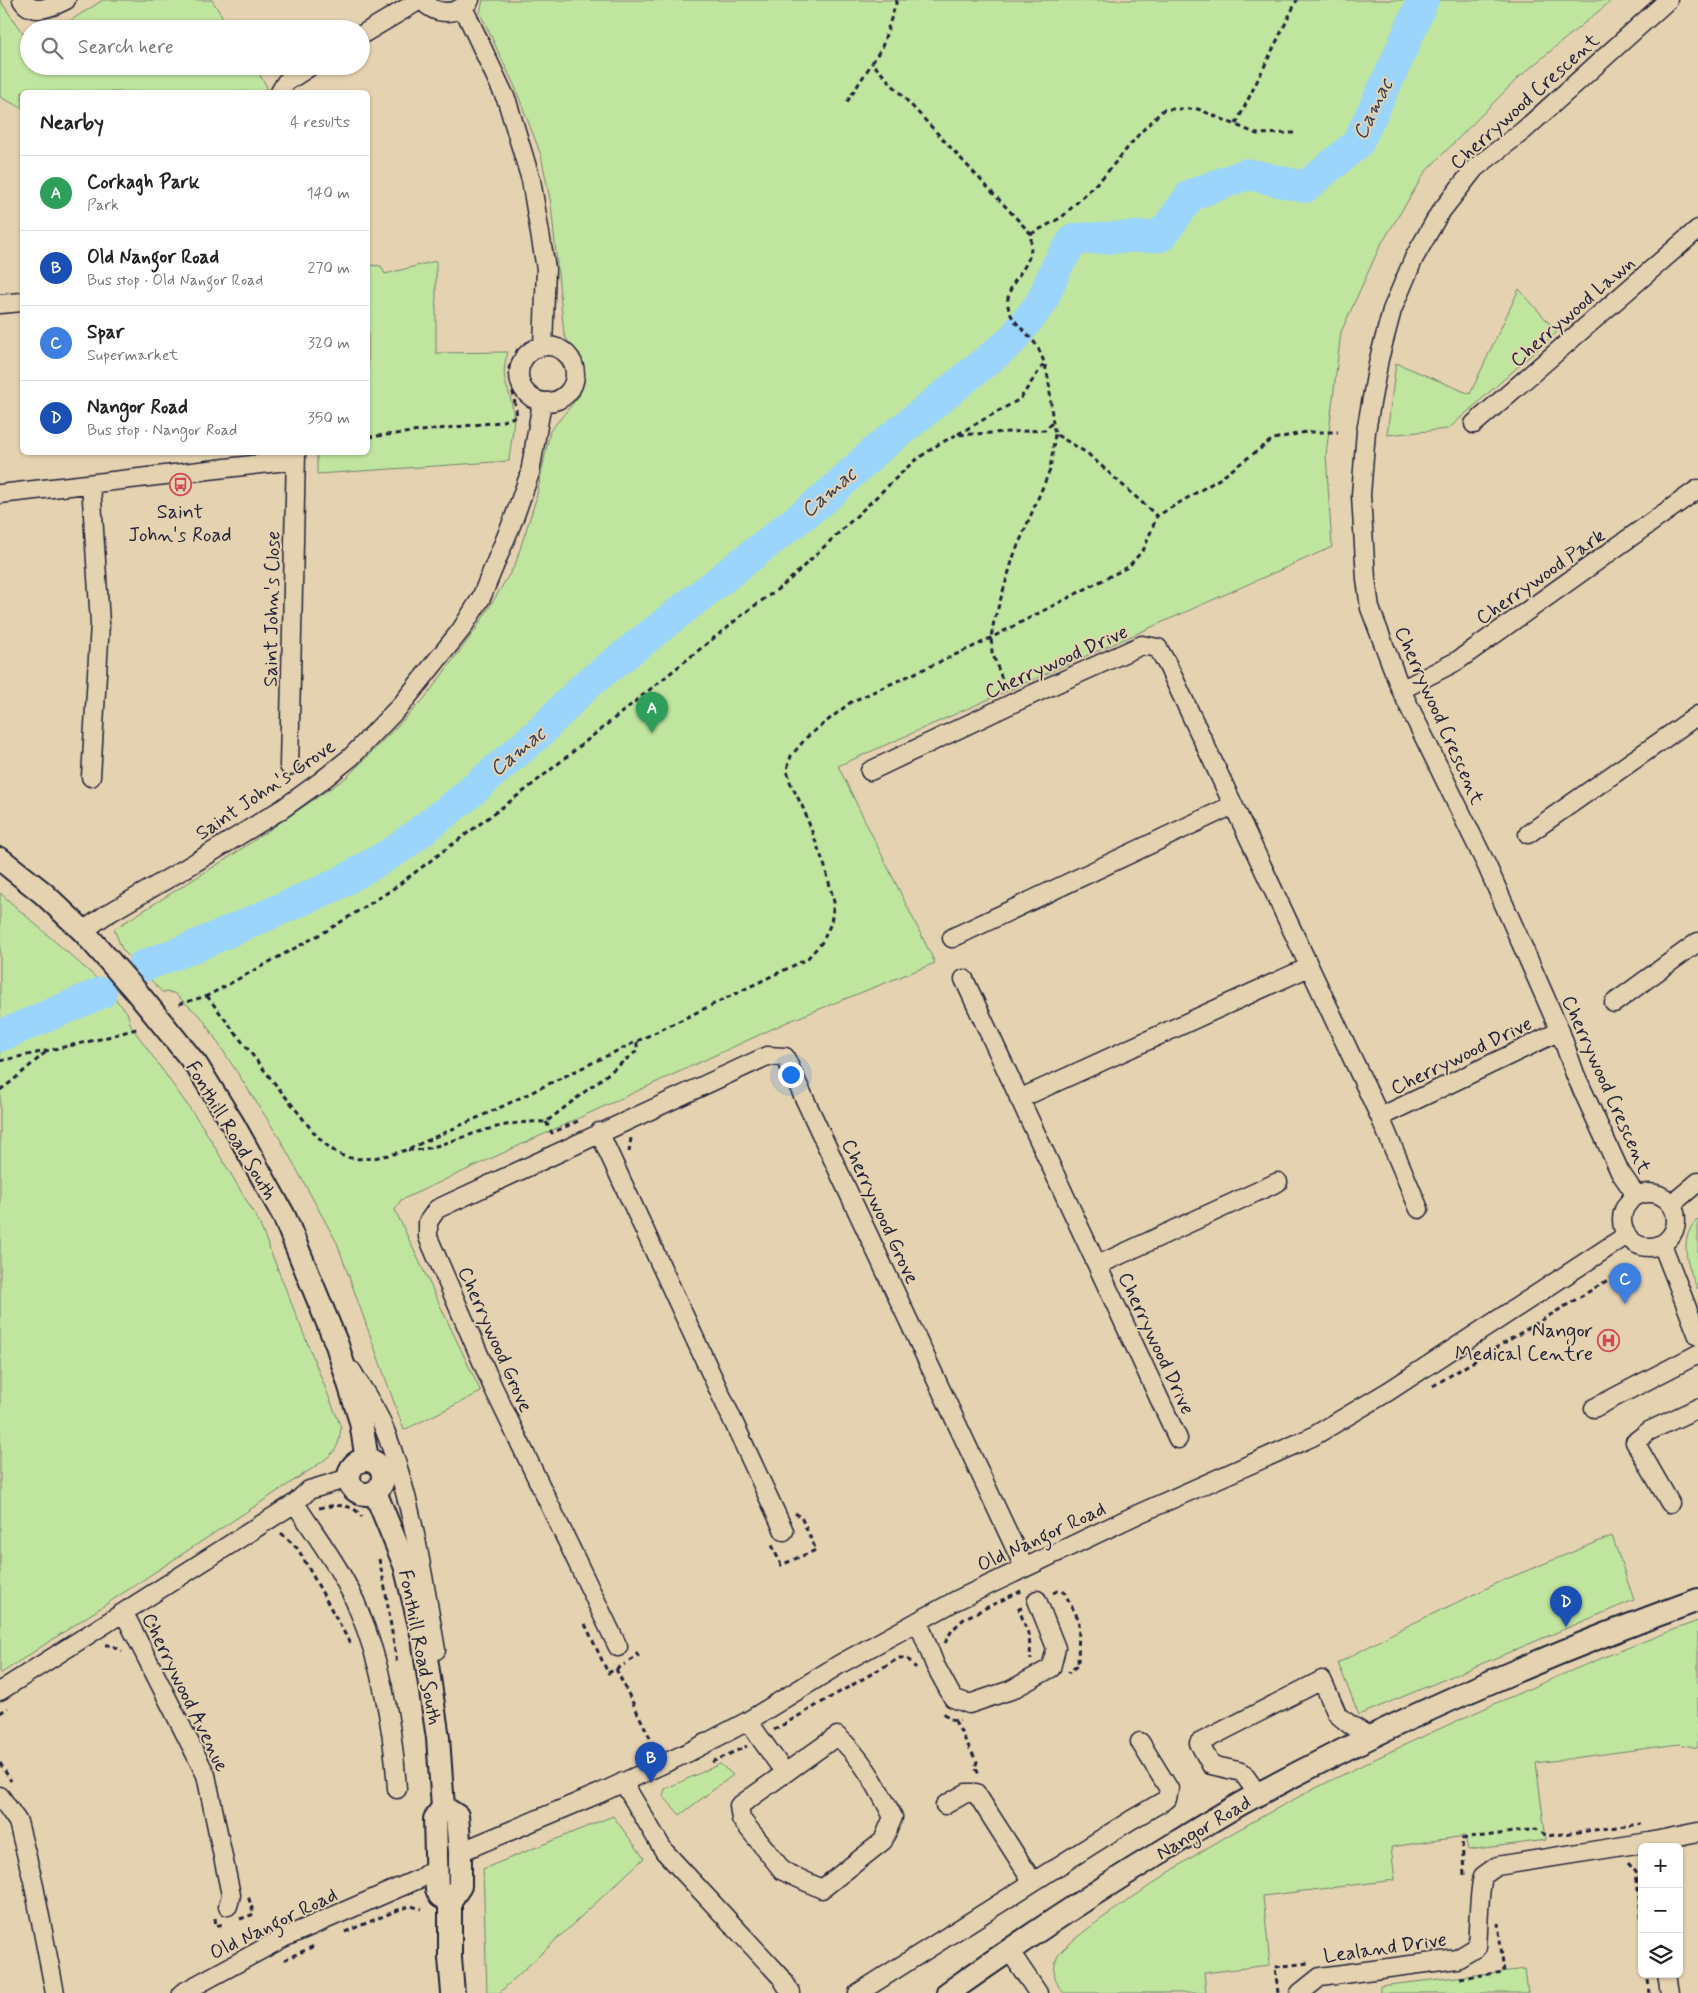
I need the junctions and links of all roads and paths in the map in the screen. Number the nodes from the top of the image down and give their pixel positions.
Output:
1 (22, 0) edge
2 (66, 0) edge
3 (421, 0) edge
4 (897, 0) edge
5 (1297, 0) edge
6 (1668, 0) edge
7 (467, 4) edge
8 (370, 30) edge
9 (872, 62) junction
10 (297, 75) edge
11 (281, 90) edge
12 (847, 102) dead end
13 (1236, 124) junction
14 (1294, 133) dead end
15 (1698, 229) edge
16 (1031, 234) junction
17 (20, 302) edge
18 (0, 304) edge
19 (543, 346) junction
20 (518, 349) dead end
21 (1045, 362) junction
22 (542, 402) junction
23 (1052, 423) junction
24 (1474, 424) dead end
25 (1338, 432) dead end
26 (1055, 434) junction
27 (956, 435) junction
28 (370, 437) edge
29 (296, 456) edge
30 (91, 484) junction
31 (1698, 489) edge
32 (0, 494) edge
33 (1157, 516) junction
34 (991, 637) junction
35 (1401, 690) junction
36 (1007, 691) dead end
37 (1698, 715) edge
38 (288, 766) dead end
39 (870, 771) dead end
40 (91, 778) dead end
41 (1233, 805) junction
42 (1528, 834) dead end
43 (0, 859) edge
44 (83, 931) junction
45 (952, 938) dead end
46 (1698, 942) edge
47 (1309, 966) junction
48 (964, 979) dead end
49 (207, 996) junction
50 (179, 1004) dead end
51 (1614, 1004) dead end
52 (140, 1028) dead end
53 (1560, 1031) junction
54 (638, 1042) junction
55 (47, 1050) junction
56 (0, 1061) edge
57 (0, 1090) edge
58 (1019, 1099) junction
59 (1380, 1117) junction
60 (578, 1121) dead end
61 (546, 1122) junction
62 (599, 1132) junction
63 (634, 1133) dead end
64 (631, 1140) dead end
65 (406, 1150) junction
66 (1278, 1182) dead end
67 (1698, 1182) edge
68 (1636, 1195) junction
69 (1672, 1204) junction
70 (1419, 1209) dead end
71 (1627, 1235) junction
72 (1662, 1244) junction
73 (1098, 1265) junction
74 (1618, 1274) dead end
75 (1698, 1336) edge
76 (337, 1345) junction
77 (1698, 1354) edge
78 (506, 1368) dead end
79 (514, 1386) dead end
80 (1428, 1388) dead end
81 (1594, 1408) dead end
82 (1698, 1408) edge
83 (1178, 1438) dead end
84 (366, 1460) junction
85 (349, 1478) junction
86 (375, 1492) junction
87 (294, 1503) junction
88 (1670, 1503) dead end
89 (784, 1531) dead end
90 (273, 1537) dead end
91 (1024, 1567) junction
92 (1032, 1595) junction
93 (1698, 1600) edge
94 (124, 1613) junction
95 (152, 1614) dead end
96 (918, 1621) junction
97 (154, 1633) dead end
98 (945, 1644) dead end
99 (352, 1646) dead end
100 (626, 1647) joint
101 (98, 1648) dead end
102 (127, 1658) dead end
103 (1031, 1666) dead end
104 (616, 1669) dead end
105 (920, 1673) dead end
106 (1063, 1675) dead end
107 (0, 1691) edge
108 (15, 1703) dead end
109 (943, 1710) dead end
110 (0, 1713) edge
111 (964, 1720) dead end
112 (748, 1721) junction
113 (955, 1721) junction
114 (1370, 1737) junction
115 (438, 1738) junction
116 (760, 1738) junction
117 (1140, 1742) dead end
118 (706, 1764) dead end
119 (785, 1773) junction
120 (623, 1782) junction
121 (984, 1782) dead end
122 (397, 1788) dead end
123 (1258, 1794) junction
124 (0, 1796) edge
125 (945, 1805) dead end
126 (443, 1807) junction
127 (1698, 1832) edge
128 (1653, 1843) edge
129 (1638, 1846) edge
130 (460, 1852) junction
131 (1623, 1857) dead end
132 (437, 1866) junction
133 (1032, 1882) junction
134 (1638, 1889) edge
135 (246, 1891) dead end
136 (450, 1901) junction
137 (422, 1909) dead end
138 (226, 1915) joint
139 (338, 1936) dead end
140 (320, 1943) dead end
141 (1009, 1950) junction
142 (450, 1958) junction
143 (276, 1963) dead end
144 (1648, 1978) edge
145 (1668, 1978) edge
146 (55, 1993) edge
147 (182, 1993) edge
148 (446, 1993) edge
149 (453, 1993) edge
150 (464, 1993) edge
151 (791, 1993) edge
152 (858, 1993) edge
153 (948, 1993) edge
154 (1038, 1993) edge
155 (1300, 1993) edge
156 (1650, 1993) edge
157 (1670, 1993) edge

1 - 2 street
3 - 7 street
3 - 8 street
4 - 9 path
5 - 13 path
6 - 35 street, Cherrywood Crescent
7 - 19 street
9 - 12 path
9 - 16 path
10 - 11 street
13 - 14 path
13 - 16 path
15 - 24 street, Cherrywood Lawn
16 - 21 path
17 - 18 street
19 - 22 street
19 - 22 street
20 - 28 path
21 - 23 path
21 - 27 path
22 - 44 street, Saint John's Grove
23 - 26 path
23 - 27 path
25 - 33 path
26 - 33 path
26 - 34 path
27 - 49 path
29 - 30 street
29 - 38 street, Saint John's Close
30 - 32 street
30 - 40 street
31 - 35 street, Cherrywood Park
33 - 34 path
34 - 36 path
34 - 54 path
35 - 53 street, Cherrywood Crescent
37 - 42 street
39 - 41 street, Cherrywood Drive
41 - 45 street
41 - 47 street, Cherrywood Drive
43 - 44 main road, Fonthill Road South
44 - 76 main road, Fonthill Road South
46 - 51 street
47 - 58 street
47 - 59 street, Cherrywood Drive
48 - 58 street, Cherrywood Drive
49 - 50 path
49 - 65 path
52 - 55 path
53 - 59 street, Cherrywood Drive
53 - 68 street, Cherrywood Crescent
54 - 61 path
54 - 65 path
55 - 56 path
55 - 57 path
58 - 73 street, Cherrywood Drive
59 - 70 street, Cherrywood Drive
60 - 61 path
61 - 65 path
62 - 89 street
62 - 91 street, Cherrywood Grove
62 - 100 street, Cherrywood Grove
63 - 64 path
66 - 73 street, Cherrywood Drive
67 - 69 street
68 - 69 street
68 - 71 street
69 - 72 street
71 - 72 street
71 - 91 street, Old Nangor Road
72 - 75 street
73 - 83 street, Cherrywood Drive
74 - 80 path
76 - 84 main road, Fonthill Road South
76 - 115 street
77 - 81 street
78 - 79 path
82 - 88 street
84 - 85 main road
84 - 86 main road
85 - 86 main road
85 - 87 street, Cherrywood Avenue
86 - 115 main road, Fonthill Road South
87 - 94 street, Cherrywood Avenue
87 - 122 street
90 - 99 path
91 - 96 street, Old Nangor Road
92 - 96 street
92 - 98 path
92 - 103 path
92 - 106 path
93 - 114 main road, Nangor Road
94 - 107 street, Cherrywood Avenue
94 - 138 street, Cherrywood Avenue
95 - 97 path
96 - 112 street, Old Nangor Road
100 - 104 path
101 - 102 path
105 - 116 path
108 - 110 path
109 - 113 path
111 - 113 path
112 - 116 street
112 - 120 street, Old Nangor Road
113 - 121 path
114 - 123 main road, Nangor Road
114 - 123 street
115 - 126 main road, Fonthill Road South
116 - 118 path
116 - 119 street
117 - 133 street
119 - 119 street
120 - 130 street, Old Nangor Road
120 - 151 street
123 - 141 main road, Nangor Road
124 - 146 street
125 - 133 street
126 - 130 main road
126 - 132 main road, Fonthill Road South
127 - 128 street, Lealand Drive
129 - 155 street, Lealand Drive
130 - 136 main road
131 - 134 path
132 - 136 main road, Fonthill Road South
132 - 147 street, Old Nangor Road
133 - 152 street
135 - 138 path
136 - 142 main road
137 - 139 path
140 - 143 path
141 - 153 main road, Nangor Road
141 - 154 street
142 - 148 main road
142 - 149 main road
142 - 150 main road
144 - 156 path
145 - 157 street

